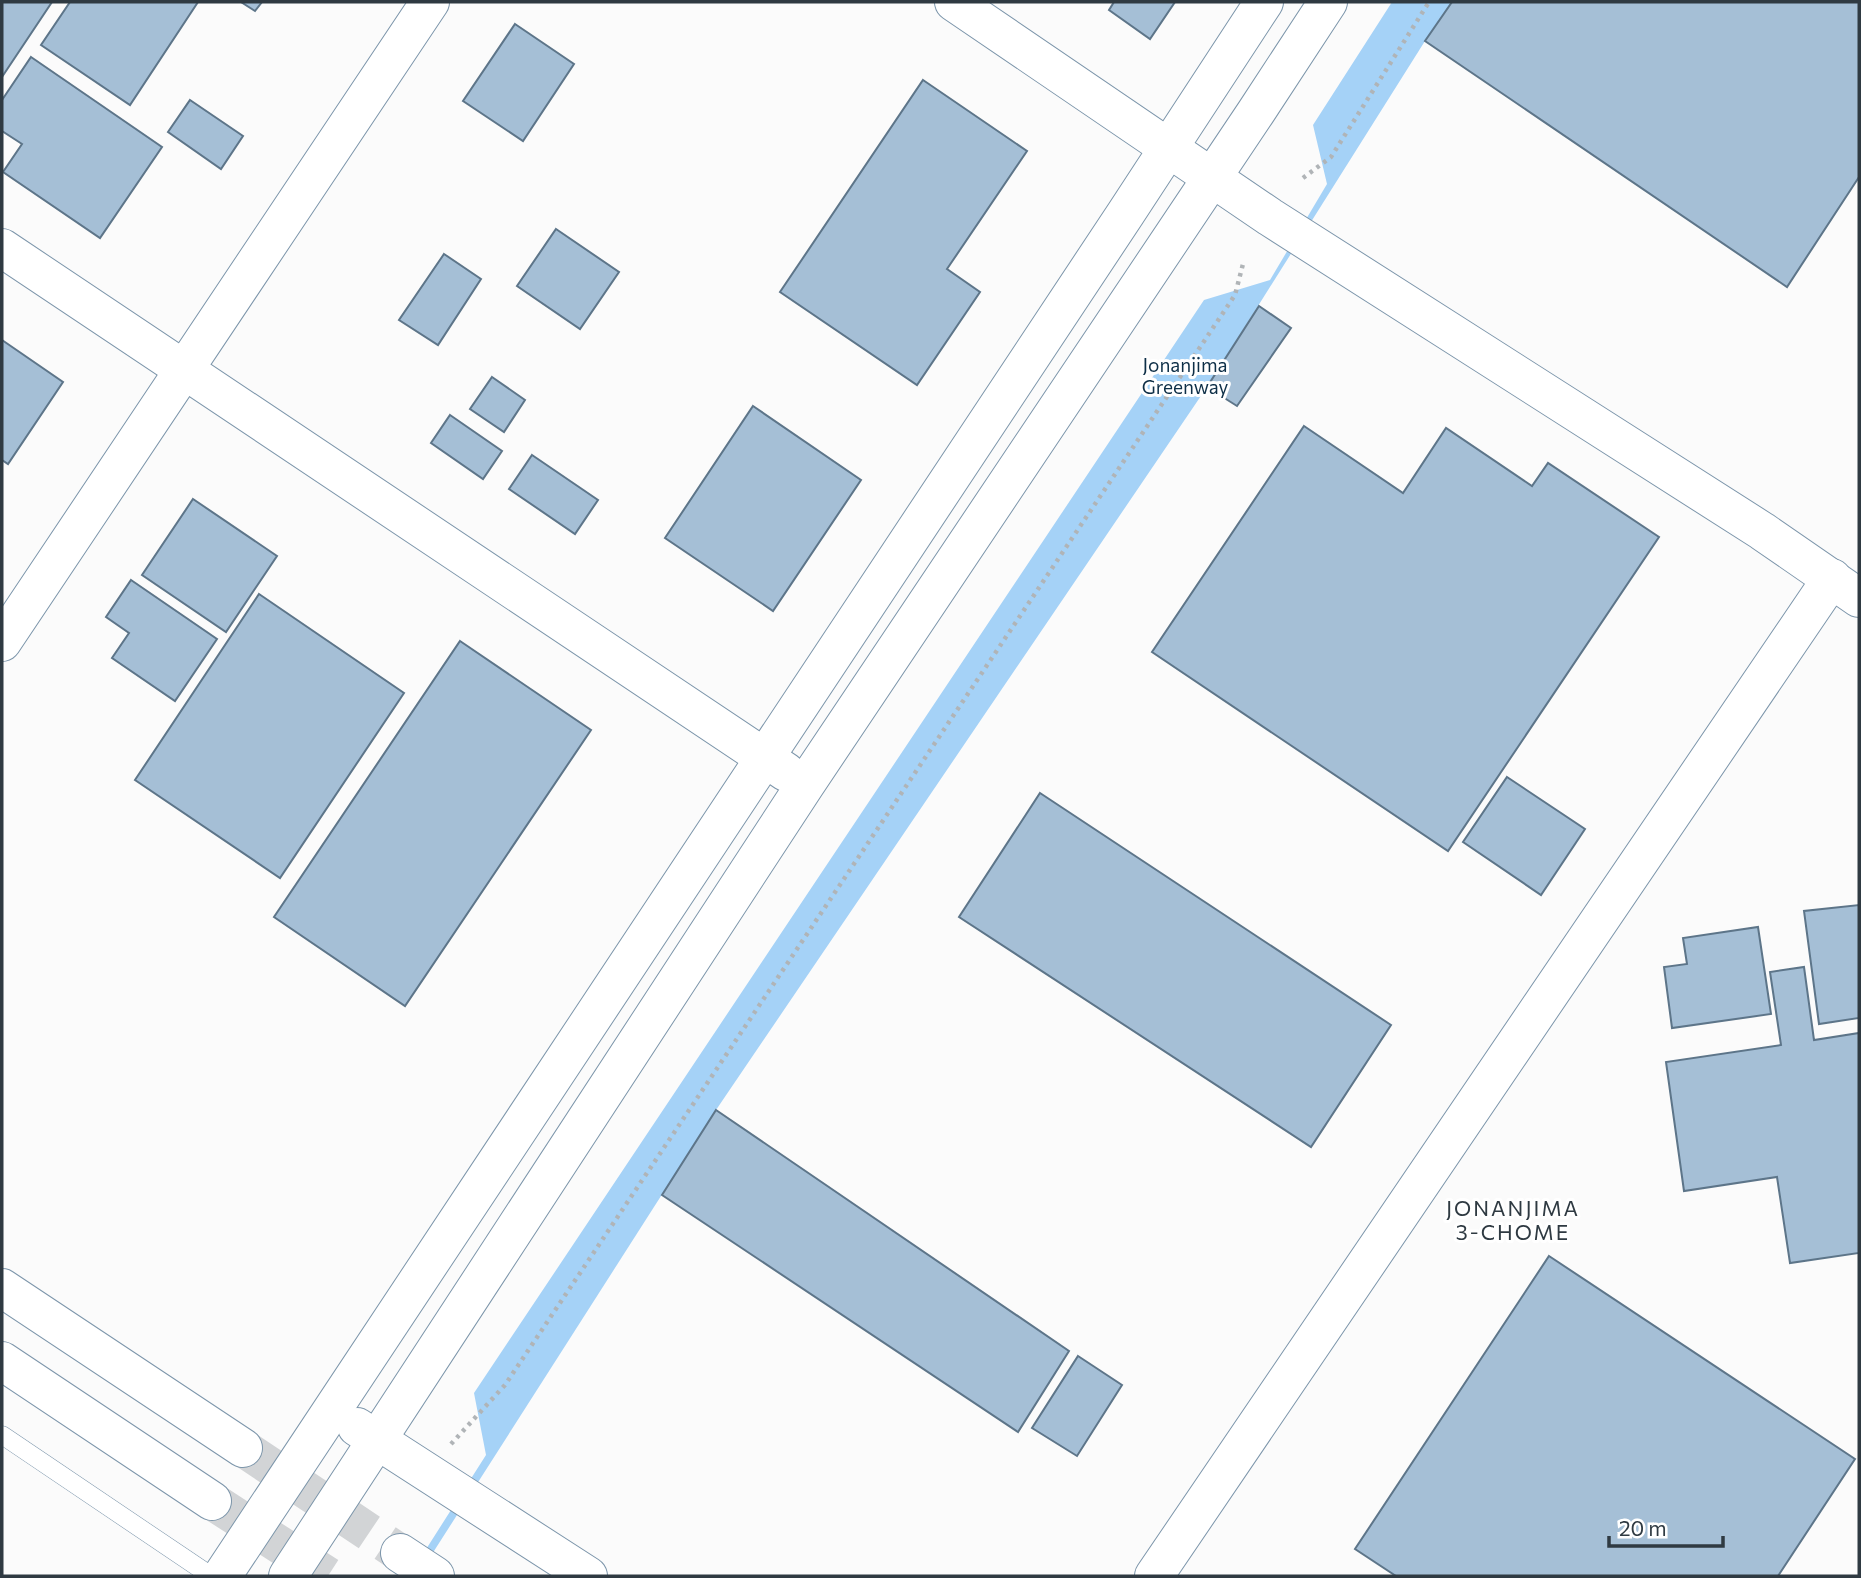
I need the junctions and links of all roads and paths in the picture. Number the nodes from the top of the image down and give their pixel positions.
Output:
1 (430, 2) edge
2 (954, 2) edge
3 (1264, 2) edge
4 (1328, 2) edge
5 (1429, 2) edge
6 (1169, 147) junction
7 (1212, 177) junction
8 (1303, 178) dead end
9 (2, 248) edge
10 (1244, 260) dead end
11 (184, 371) junction
12 (1846, 588) edge
13 (2, 642) edge
14 (764, 757) junction
15 (805, 785) junction
16 (2, 1288) edge
17 (2, 1361) edge
18 (332, 1410) junction
19 (2, 1435) edge
20 (377, 1440) junction
21 (451, 1444) dead end
22 (243, 1448) tunnel mouth
23 (212, 1501) tunnel mouth
24 (400, 1553) tunnel mouth
25 (211, 1576) edge
26 (222, 1576) edge
27 (288, 1576) edge
28 (435, 1576) edge
29 (588, 1576) edge
30 (1154, 1576) edge

1 - 11 street
2 - 6 street
3 - 6 street
4 - 7 street
5 - 8 path
6 - 7 street
6 - 14 street
7 - 12 street
7 - 15 street
9 - 11 street
10 - 21 path
11 - 13 street
11 - 14 street
12 - 30 street
14 - 15 street
14 - 18 street
15 - 20 street
16 - 22 street
17 - 23 street
18 - 20 street
18 - 26 street
19 - 25 lane
20 - 27 street
20 - 29 street
24 - 28 street

